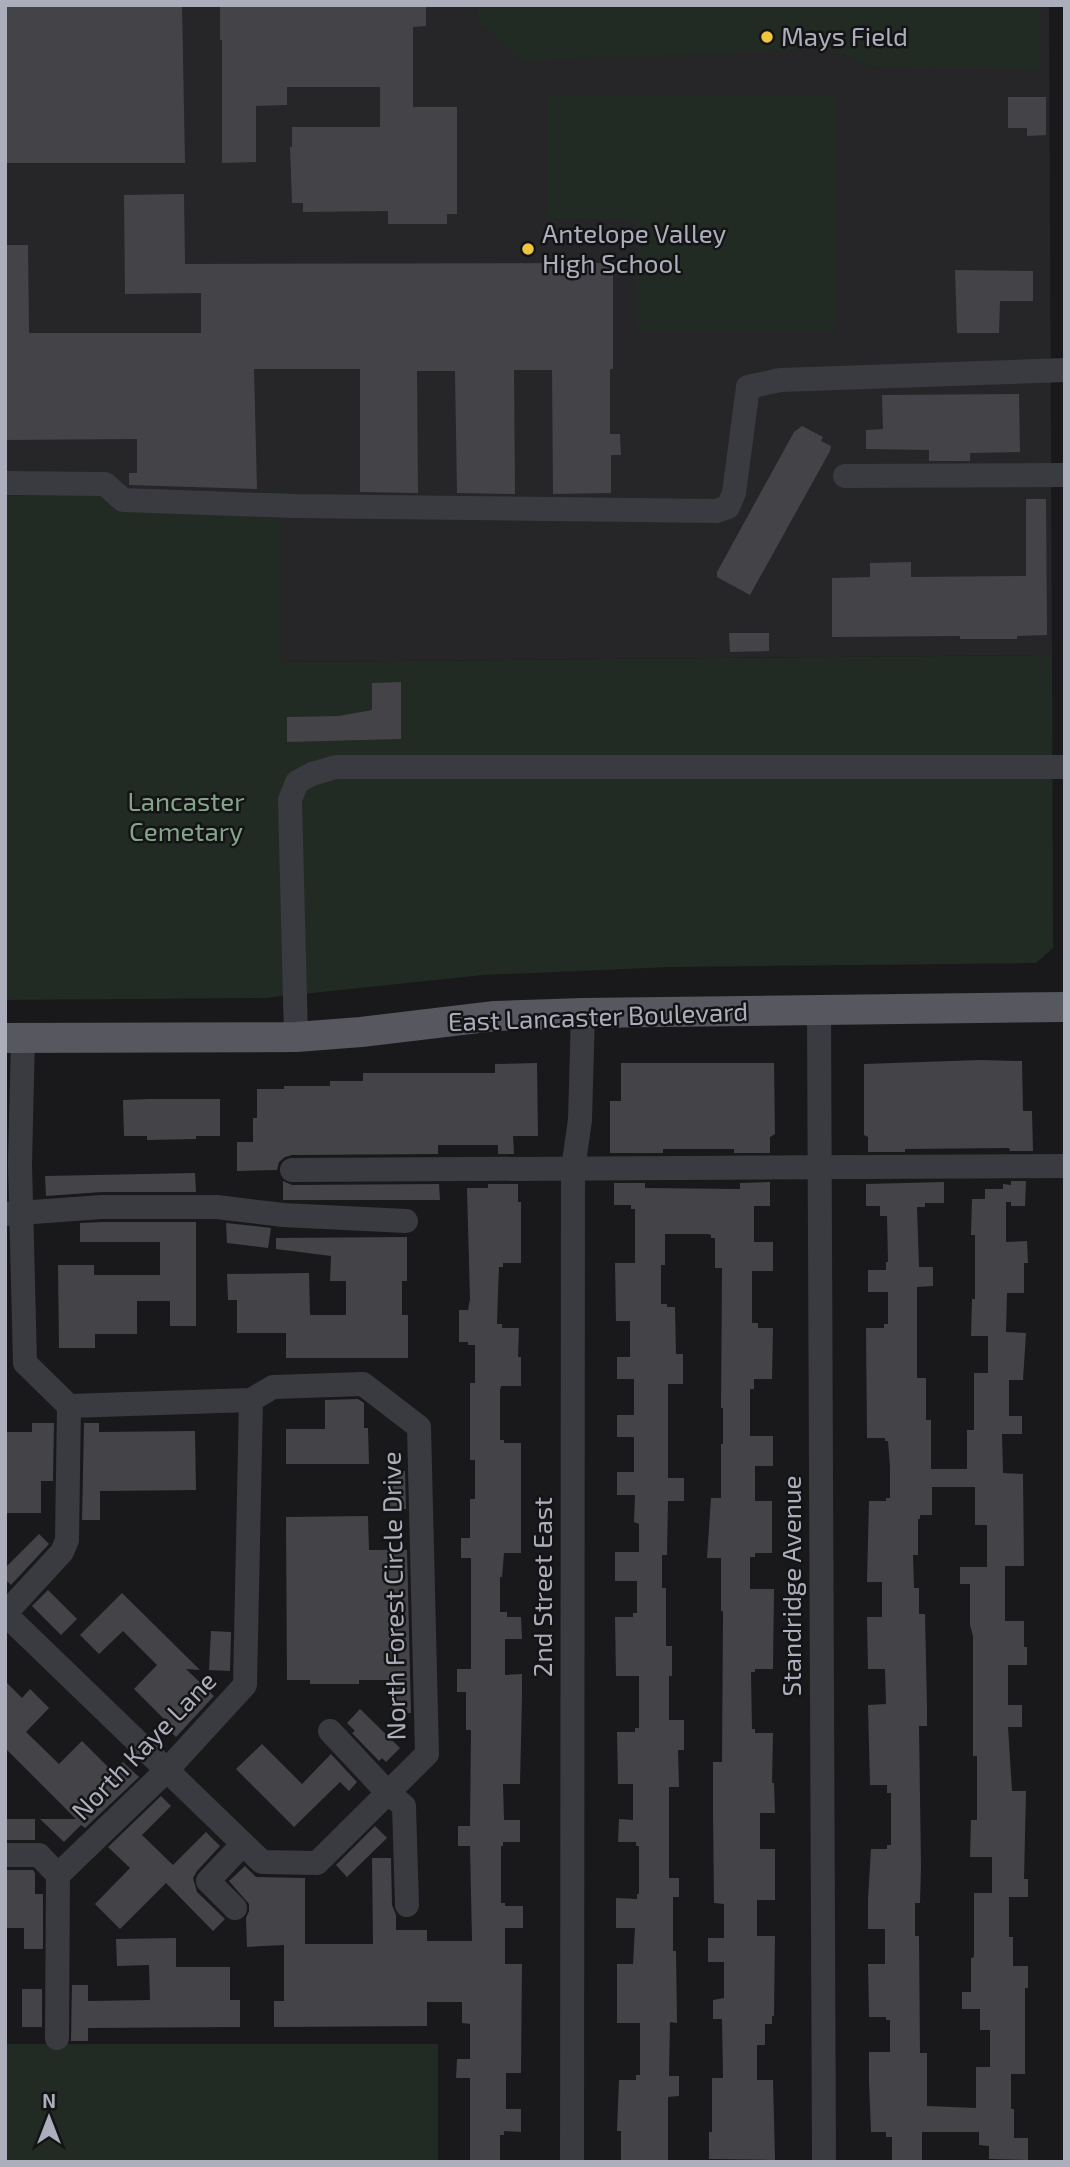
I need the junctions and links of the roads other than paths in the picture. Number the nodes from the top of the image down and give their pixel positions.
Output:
1 (1065, 370) edge
2 (1065, 475) edge
3 (845, 476) dead end
4 (5, 483) edge
5 (1065, 767) edge
6 (1065, 1007) edge
7 (819, 1010) junction
8 (583, 1013) junction
9 (296, 1037) junction
10 (14, 1038) edge
11 (1065, 1166) edge
12 (819, 1168) junction
13 (573, 1169) junction
14 (292, 1170) dead end
15 (13, 1213) edge
16 (406, 1221) dead end
17 (251, 1400) junction
18 (69, 1405) junction
19 (5, 1614) edge
20 (330, 1731) dead end
21 (167, 1770) junction
22 (388, 1793) junction
23 (243, 1844) junction
24 (5, 1855) edge
25 (58, 1875) junction
26 (407, 1905) dead end
27 (235, 1909) dead end
28 (57, 2038) dead end
29 (572, 2162) edge
30 (824, 2162) edge

1 - 4 street
2 - 3 street
5 - 9 street
6 - 7 main road, East Lancaster Boulevard
7 - 8 main road, East Lancaster Boulevard
7 - 12 street, Standridge Avenue
8 - 9 main road, East Lancaster Boulevard
8 - 13 street, 2nd Street East
9 - 10 main road, East Lancaster Boulevard
10 - 15 street
11 - 12 street
12 - 13 street
12 - 30 street, Standridge Avenue
13 - 14 street
13 - 29 street, 2nd Street East
15 - 16 street
15 - 18 street
17 - 18 street, North Forest Circle Drive
17 - 21 street, North Kaye Lane
17 - 22 street, North Forest Circle Drive
18 - 19 street
19 - 21 street
20 - 22 street
21 - 23 street
21 - 25 street, North Kaye Lane
22 - 23 street, North Forest Circle Drive
22 - 26 street
23 - 27 street
24 - 25 street
25 - 28 street

